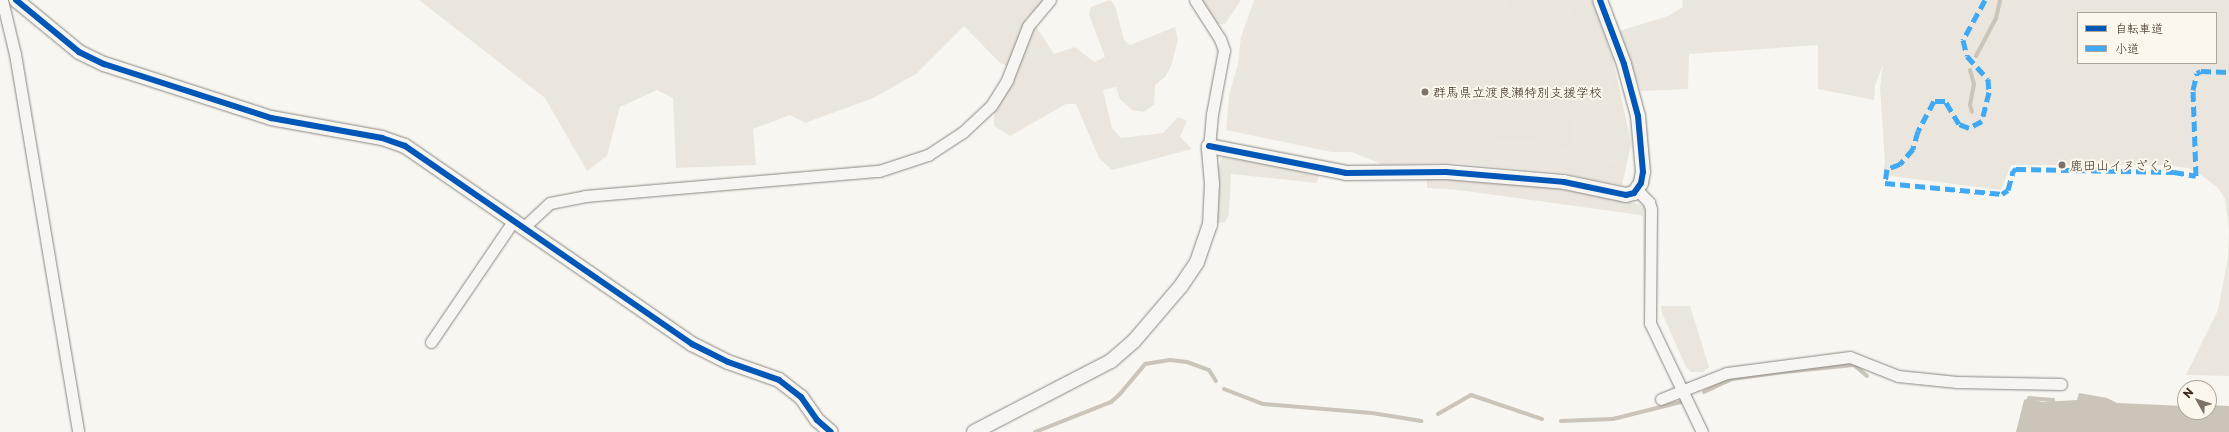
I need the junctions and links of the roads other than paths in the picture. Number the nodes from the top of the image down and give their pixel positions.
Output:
1 (2, 0) edge
2 (16, 0) edge
3 (1050, 0) edge
4 (1195, 0) edge
5 (1600, 0) edge
6 (1209, 146) junction
7 (1637, 190) junction
8 (519, 224) junction
9 (431, 342) dead end
10 (2061, 384) dead end
11 (1683, 392) junction
12 (1661, 399) dead end
13 (78, 432) edge
14 (831, 432) edge
15 (974, 432) edge
16 (1702, 432) edge

1 - 13 street
2 - 8 street
3 - 8 street
4 - 6 street
5 - 7 street
6 - 7 street
6 - 15 street
7 - 11 street
8 - 9 street
8 - 14 street
10 - 11 street
11 - 12 street
11 - 16 street

